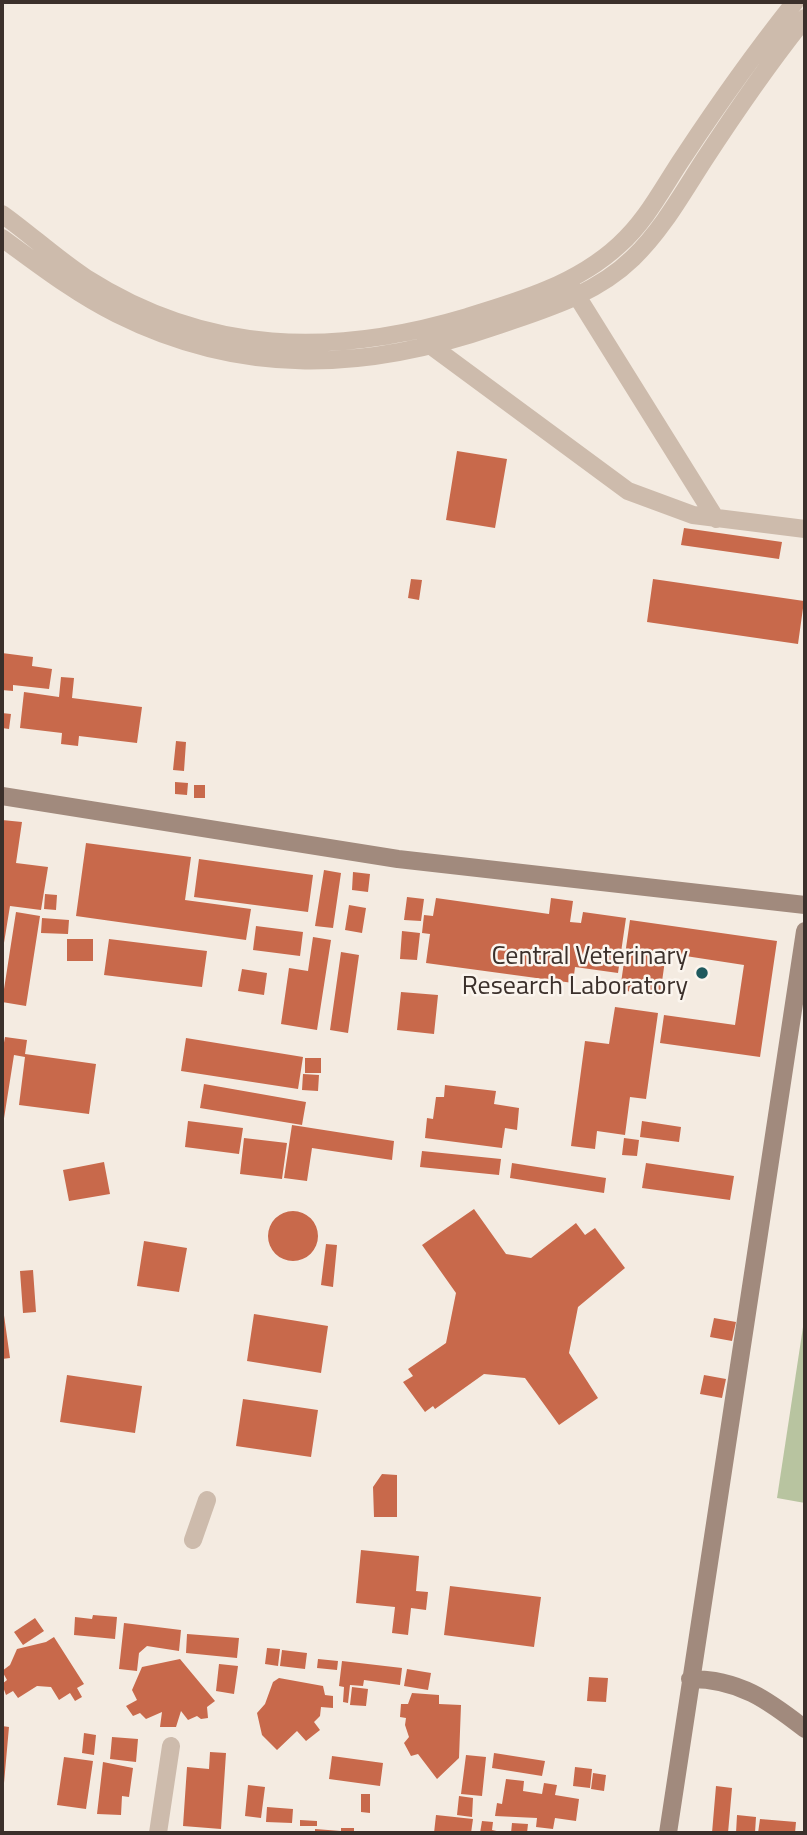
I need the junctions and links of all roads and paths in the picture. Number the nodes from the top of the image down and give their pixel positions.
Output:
1 (795, 2) edge
2 (805, 18) edge
3 (2, 214) edge
4 (2, 238) edge
5 (619, 246) junction
6 (630, 261) junction
7 (567, 281) junction
8 (577, 297) junction
9 (412, 331) junction
10 (432, 347) junction
11 (716, 519) junction
12 (805, 530) edge
13 (2, 796) edge
14 (805, 905) edge
15 (805, 931) edge
16 (207, 1500) dead end
17 (193, 1541) dead end
18 (690, 1679) junction
19 (805, 1729) edge
20 (171, 1746) dead end
21 (158, 1833) edge
22 (668, 1833) edge

1 - 5 street
2 - 6 street
3 - 9 street
4 - 10 street
5 - 6 street
5 - 7 street
6 - 8 street
7 - 8 street
7 - 9 street
8 - 10 street
8 - 11 street
9 - 10 street
10 - 11 street
11 - 12 street
13 - 14 street
15 - 18 street
16 - 17 street
18 - 19 street
18 - 22 street
20 - 21 street

